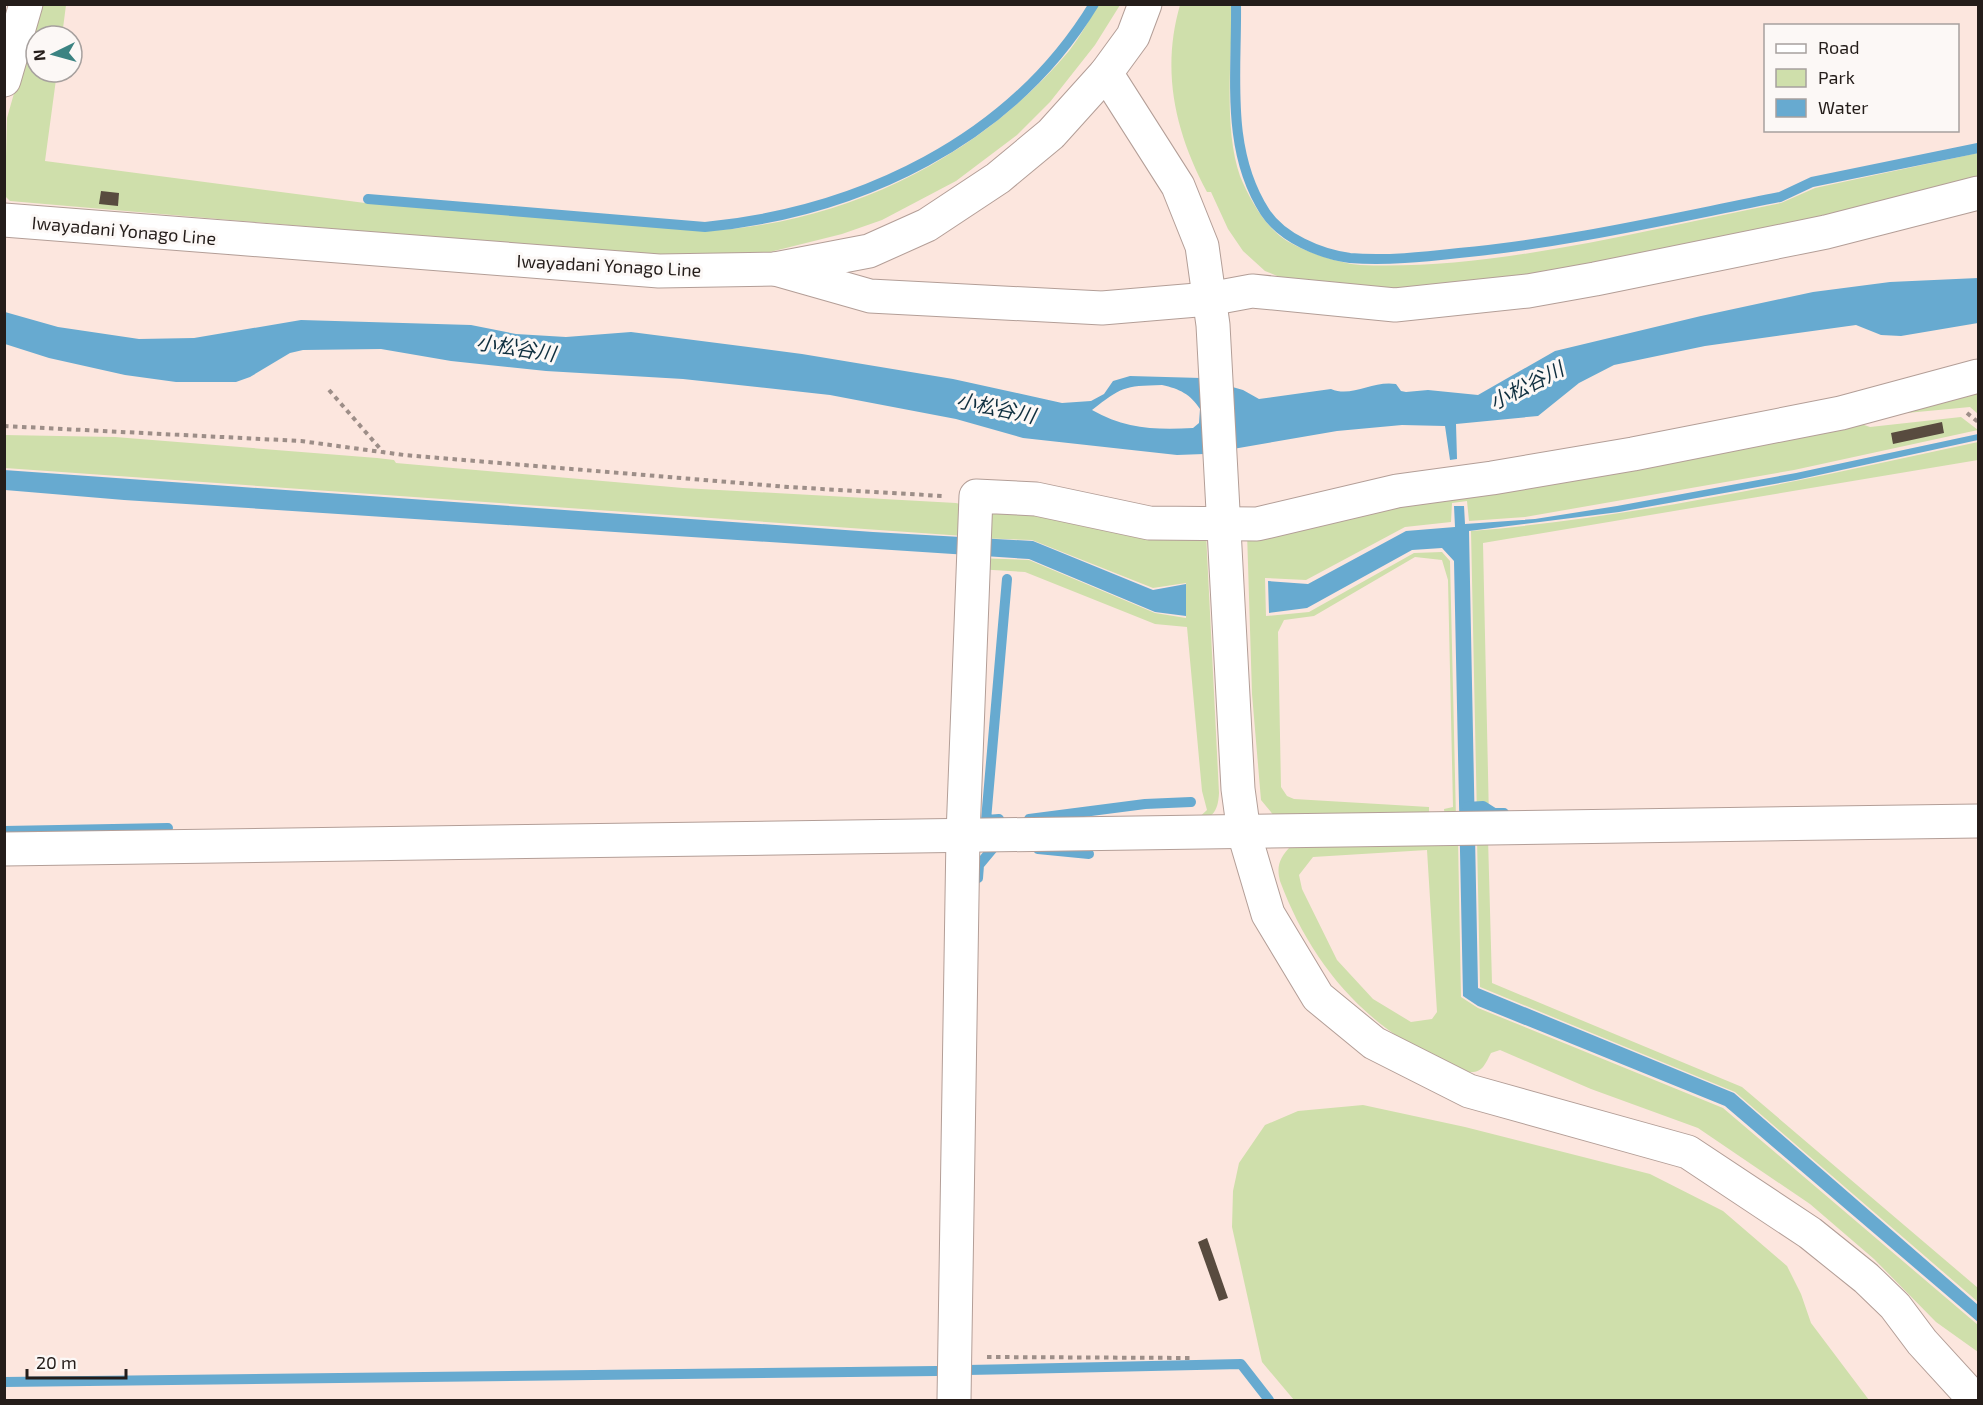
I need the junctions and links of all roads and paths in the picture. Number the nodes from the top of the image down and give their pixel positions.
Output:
1 (26, 4) edge
2 (1145, 4) edge
3 (1106, 73) junction
4 (4, 80) edge
5 (1978, 193) edge
6 (4, 220) edge
7 (775, 269) junction
8 (1211, 312) junction
9 (1978, 376) edge
10 (330, 390) dead end
11 (4, 426) edge
12 (384, 452) junction
13 (976, 496) junction
14 (1223, 511) junction
15 (1978, 821) edge
16 (1244, 833) junction
17 (963, 835) junction
18 (4, 849) edge
19 (953, 1356) junction
20 (1194, 1358) dead end
21 (1977, 1400) edge
22 (954, 1401) edge

1 - 4 street
2 - 3 street, Iwayadani Yonago Line
3 - 7 street, Iwayadani Yonago Line
3 - 8 street
5 - 8 street
6 - 7 street, Iwayadani Yonago Line
7 - 8 street
8 - 14 street
9 - 14 street
10 - 12 path
11 - 12 path
12 - 13 path
13 - 14 street
13 - 17 street
14 - 16 street
15 - 16 street
16 - 17 street
16 - 21 street
17 - 18 street
17 - 19 street
19 - 20 path
19 - 22 street

